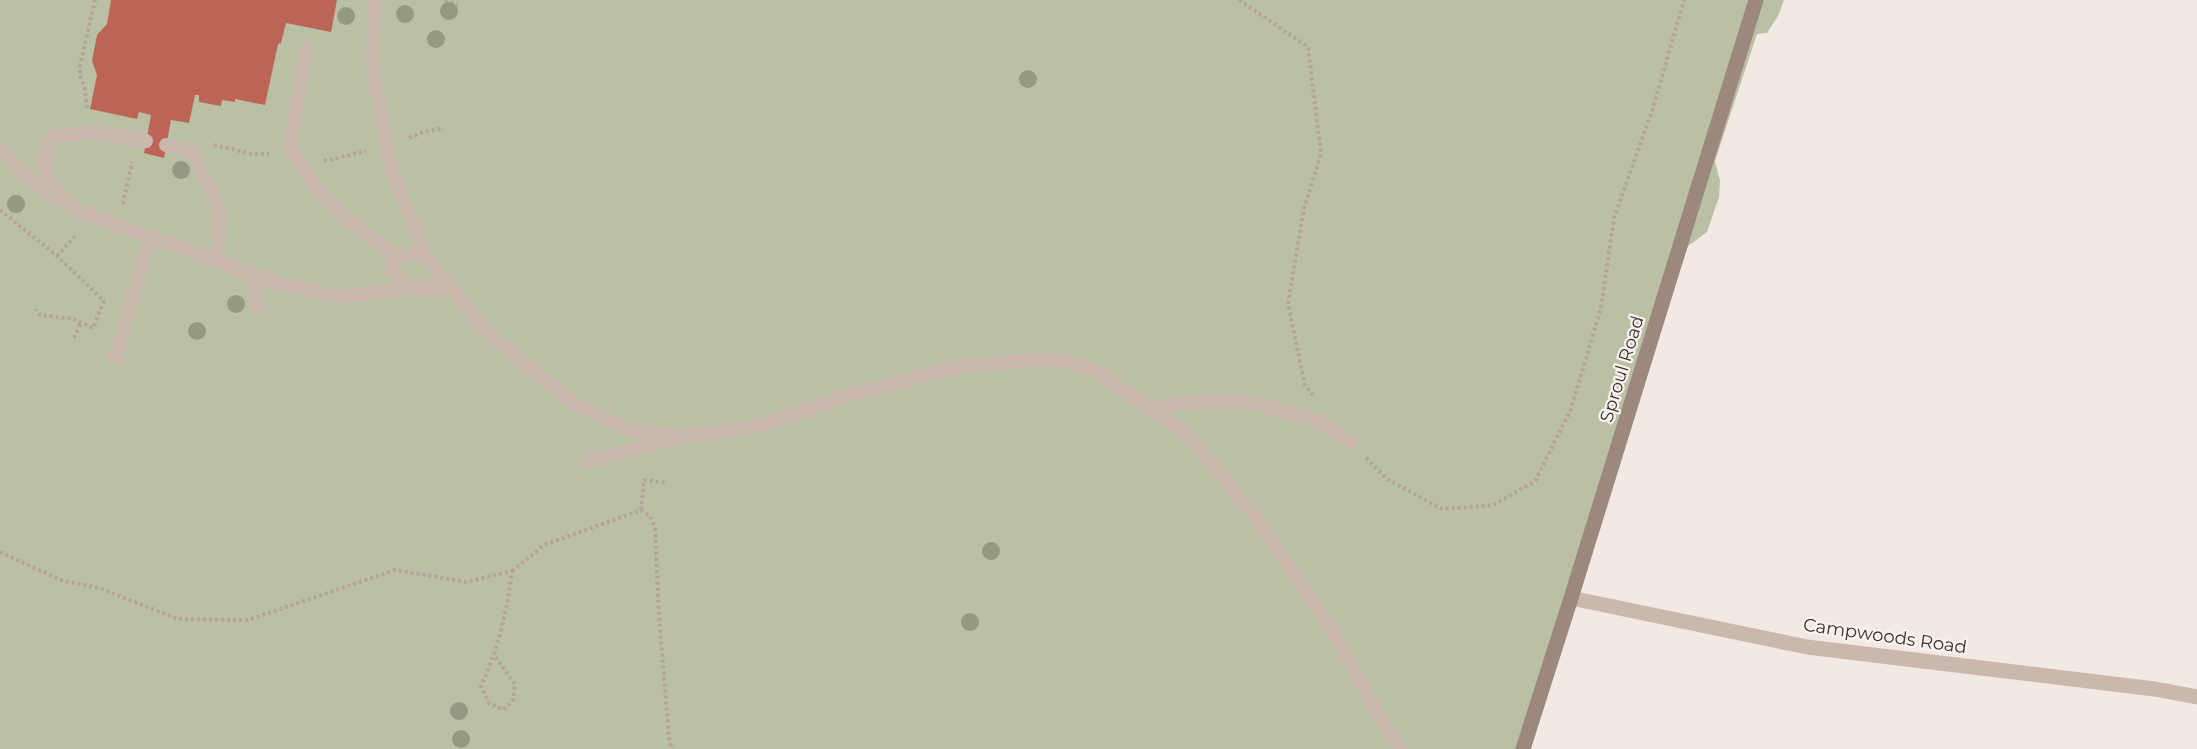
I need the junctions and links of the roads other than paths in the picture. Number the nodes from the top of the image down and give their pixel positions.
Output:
1 (374, 0) edge
2 (1756, 0) edge
3 (307, 48) dead end
4 (142, 140) road end
5 (166, 145) dead end
6 (0, 147) edge
7 (76, 210) junction
8 (151, 237) junction
9 (425, 255) junction
10 (396, 257) junction
11 (218, 261) junction
12 (249, 272) junction
13 (407, 287) junction
14 (451, 289) junction
15 (259, 308) dead end
16 (115, 357) dead end
17 (1151, 409) junction
18 (681, 437) junction
19 (1350, 442) road end
20 (586, 462) dead end
21 (1571, 598) junction
22 (2197, 697) edge
23 (1400, 749) edge
24 (1522, 749) edge

1 - 9 lane
2 - 21 main road, Sproul Road
3 - 10 lane
4 - 7 lane
5 - 11 lane
6 - 7 lane
7 - 8 lane
8 - 11 lane
8 - 16 lane
9 - 10 lane
9 - 14 lane
10 - 13 lane
11 - 12 lane
12 - 13 lane
12 - 15 lane
13 - 14 lane
14 - 18 lane
17 - 18 lane
17 - 19 lane
17 - 23 lane
18 - 20 lane
21 - 22 street, Campwoods Road
21 - 24 main road, Sproul Road

